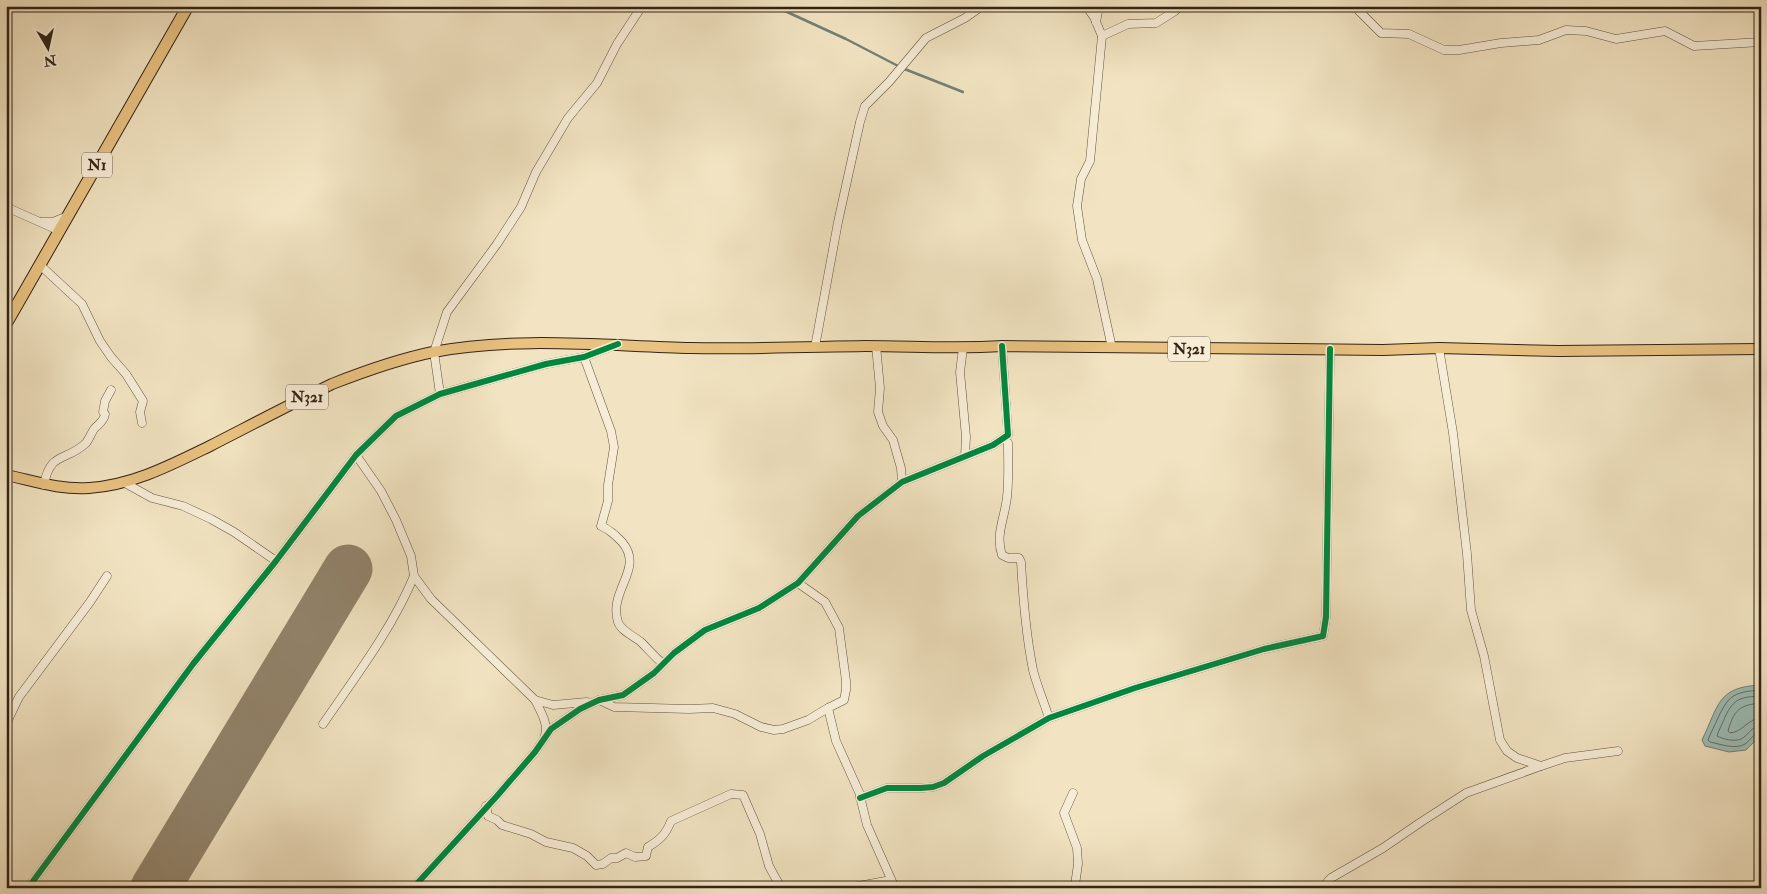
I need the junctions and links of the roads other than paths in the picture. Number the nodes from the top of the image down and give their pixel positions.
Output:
1 (188, 6) edge
2 (642, 6) edge
3 (982, 6) edge
4 (1086, 6) edge
5 (1099, 6) edge
6 (1180, 6) edge
7 (1354, 6) edge
8 (1096, 22) junction
9 (1102, 36) junction
10 (1761, 42) edge
11 (6, 207) edge
12 (68, 216) junction
13 (30, 219) junction
14 (60, 231) junction
15 (40, 265) junction
16 (6, 324) edge
17 (618, 344) junction
18 (876, 346) junction
19 (1002, 346) junction
20 (814, 347) junction
21 (963, 348) junction
22 (1112, 348) junction
23 (1439, 348) junction
24 (1330, 349) junction
25 (1761, 349) edge
26 (434, 352) junction
27 (584, 357) junction
28 (111, 390) dead end
29 (440, 394) junction
30 (142, 423) dead end
31 (1008, 443) dead end
32 (356, 455) junction
33 (965, 456) junction
34 (7, 475) edge
35 (902, 482) junction
36 (124, 483) junction
37 (44, 485) junction
38 (276, 562) junction
39 (107, 576) dead end
40 (414, 576) junction
41 (798, 583) junction
42 (662, 664) junction
43 (535, 700) junction
44 (599, 700) junction
45 (828, 708) junction
46 (1049, 718) junction
47 (6, 724) edge
48 (323, 724) dead end
49 (542, 741) junction
50 (1618, 751) dead end
51 (1541, 766) junction
52 (1073, 793) dead end
53 (860, 798) junction
54 (486, 806) junction
55 (891, 880) junction
56 (1073, 887) edge
57 (28, 888) edge
58 (413, 888) edge
59 (781, 888) edge
60 (848, 888) edge
61 (895, 888) edge
62 (1322, 888) edge

1 - 12 highway, N1
2 - 26 street
3 - 20 street
4 - 8 street
5 - 8 street
6 - 9 street
7 - 10 street
8 - 9 street
9 - 22 street
11 - 13 street
12 - 13 street
12 - 14 highway, N1
13 - 14 street
14 - 15 highway, N1
15 - 16 highway, N1
15 - 30 street
17 - 20 main road, N321
17 - 26 main road, N321
17 - 27 street, N321
18 - 20 main road, N321
18 - 21 main road, N321
18 - 35 street
19 - 21 main road, N321
19 - 22 main road, N321
19 - 33 street
21 - 33 street
22 - 24 main road, N321
23 - 24 main road, N321
23 - 25 main road, N321
23 - 51 street
24 - 46 street
26 - 29 street
26 - 36 main road, N321
27 - 29 street, N321
27 - 42 street
28 - 37 street
29 - 32 street, N321
31 - 46 street
32 - 38 street, N321
32 - 40 street
33 - 35 street
34 - 37 main road, N321
35 - 41 street
36 - 37 main road, N321
36 - 38 street
38 - 57 street, N321
39 - 47 street
40 - 43 street
40 - 48 street
41 - 42 street
41 - 45 street
42 - 44 street
43 - 44 street
43 - 49 street
44 - 45 street
44 - 49 street
45 - 53 street
46 - 53 street
49 - 54 street
50 - 51 street
51 - 62 street
52 - 56 street
53 - 55 street
54 - 58 street
54 - 59 street
55 - 60 street
55 - 61 street

